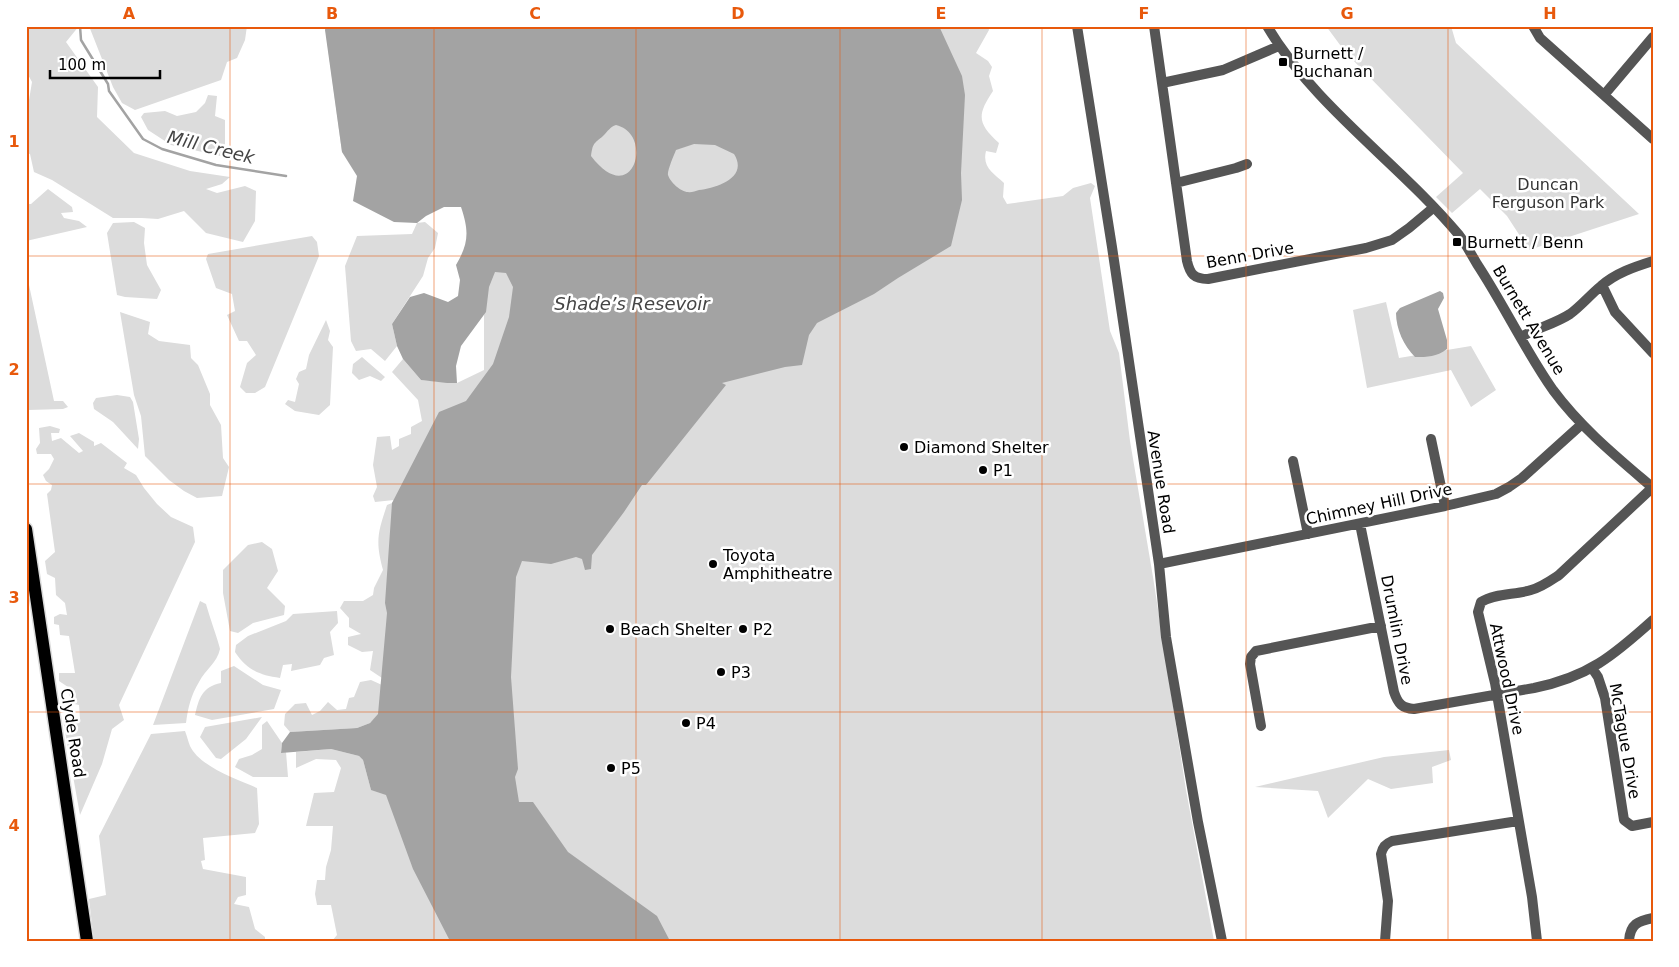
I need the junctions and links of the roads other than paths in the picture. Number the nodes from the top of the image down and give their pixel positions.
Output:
1 (1077, 26) edge
2 (1154, 26) edge
3 (1267, 26) edge
4 (1532, 26) edge
5 (1653, 37) edge
6 (1279, 46) junction
7 (1162, 83) junction
8 (1604, 95) junction
9 (1653, 139) edge
10 (1247, 164) dead end
11 (1176, 182) junction
12 (1433, 208) junction
13 (1653, 261) edge
14 (1602, 285) junction
15 (1521, 337) junction
16 (1653, 353) edge
17 (1582, 424) junction
18 (1431, 439) dead end
19 (1293, 460) dead end
20 (1652, 488) edge
21 (1445, 506) junction
22 (1360, 524) junction
23 (26, 529) edge
24 (1308, 534) junction
25 (28, 562) edge
26 (1159, 564) junction
27 (1653, 620) edge
28 (1381, 626) junction
29 (1592, 668) junction
30 (1497, 695) junction
31 (1261, 726) dead end
32 (1518, 821) junction
33 (1653, 822) edge
34 (1653, 918) edge
35 (87, 941) edge
36 (1222, 941) edge
37 (1385, 941) edge
38 (1537, 941) edge
39 (1629, 941) edge

1 - 26 street, Avenue Road
2 - 7 street, Benn Drive
3 - 6 street, Burnett Avenue
4 - 8 street
5 - 8 street
6 - 7 street
6 - 12 street, Burnett Avenue
7 - 11 street, Benn Drive
8 - 9 street
10 - 11 street
11 - 12 street, Benn Drive
12 - 15 street, Burnett Avenue
13 - 14 street
14 - 15 street
14 - 16 street
15 - 17 street, Burnett Avenue
17 - 20 street, Burnett Avenue
17 - 21 street, Chimney Hill Drive
18 - 21 street
19 - 24 street
20 - 30 street, Attwood Drive
21 - 22 street, Chimney Hill Drive
22 - 24 street, Chimney Hill Drive
22 - 28 street, Drumlin Drive
23 - 25 main road, Clyde Road
24 - 26 street, Chimney Hill Drive
25 - 35 main road, Clyde Road
26 - 36 street, Avenue Road
27 - 29 street, Drumlin Drive
28 - 30 street, Drumlin Drive
28 - 31 street
29 - 30 street, Drumlin Drive
29 - 33 street, McTague Drive
30 - 32 street, Attwood Drive
32 - 37 street
32 - 38 street, Attwood Drive
34 - 39 street

